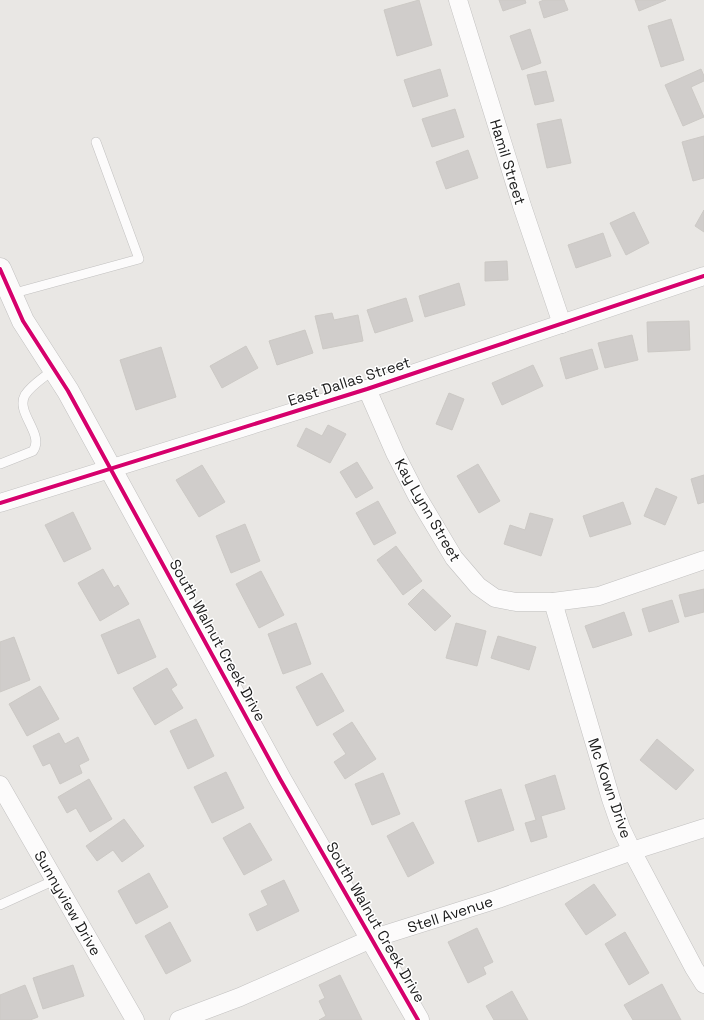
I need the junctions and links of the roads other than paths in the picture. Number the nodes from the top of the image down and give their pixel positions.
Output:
1 (458, 0) edge
2 (96, 142) dead end
3 (0, 269) edge
4 (704, 276) edge
5 (11, 294) junction
6 (562, 324) junction
7 (54, 370) junction
8 (367, 389) junction
9 (0, 464) edge
10 (110, 468) junction
11 (0, 501) edge
12 (704, 560) edge
13 (552, 602) junction
14 (0, 785) edge
15 (704, 828) edge
16 (632, 851) junction
17 (55, 880) junction
18 (0, 905) edge
19 (371, 938) junction
20 (704, 984) edge
21 (135, 1020) edge
22 (179, 1020) edge
23 (418, 1020) edge

1 - 6 street, Hamil Street
2 - 5 lane
3 - 5 street, South Walnut Creek Drive
4 - 6 street, East Dallas Street
5 - 7 street, South Walnut Creek Drive
6 - 8 street, East Dallas Street
7 - 9 lane
7 - 10 street, South Walnut Creek Drive
8 - 10 street, East Dallas Street
8 - 13 street, Kay Lynn Street
10 - 11 street, East Dallas Street
10 - 19 street, South Walnut Creek Drive
12 - 13 street, Kay Lynn Street
13 - 16 street, Mc Kown Drive
14 - 17 street, Sunnyview Drive
15 - 16 street, Stell Avenue
16 - 19 street, Stell Avenue
16 - 20 street, Mc Kown Drive
17 - 18 lane
17 - 21 street, Sunnyview Drive
19 - 22 street, Stell Avenue
19 - 23 street, South Walnut Creek Drive

